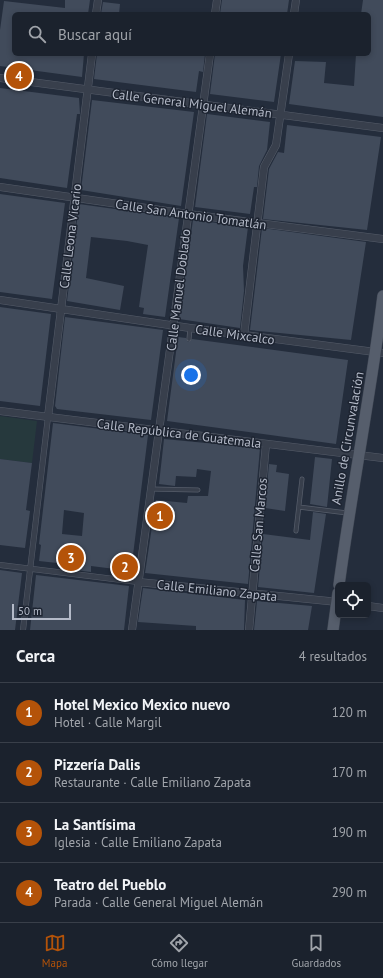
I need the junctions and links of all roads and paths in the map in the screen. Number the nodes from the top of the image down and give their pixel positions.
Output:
1 (98, 0) edge
2 (217, 0) edge
3 (296, 0) edge
4 (96, 12) edge
5 (215, 12) edge
6 (294, 12) edge
7 (92, 56) edge
8 (210, 56) edge
9 (289, 56) edge
10 (0, 78) edge
11 (88, 90) junction
12 (203, 104) junction
13 (280, 114) junction
14 (383, 128) edge
15 (0, 187) edge
16 (74, 198) junction
17 (188, 214) junction
18 (257, 223) junction
19 (383, 239) edge
20 (383, 296) edge
21 (0, 300) edge
22 (61, 308) junction
23 (174, 326) junction
24 (190, 328) junction
25 (244, 335) junction
26 (189, 339) dead end
27 (379, 353) edge
28 (0, 411) edge
29 (48, 417) junction
30 (159, 432) junction
31 (266, 444) junction
32 (358, 455) junction
33 (383, 458) edge
34 (302, 479) dead end
35 (150, 489) junction
36 (198, 490) dead end
37 (299, 507) junction
38 (349, 513) junction
39 (296, 531) dead end
40 (0, 565) edge
41 (30, 569) junction
42 (138, 582) junction
43 (339, 582) edge
44 (252, 593) junction
45 (335, 599) edge
46 (371, 606) edge
47 (383, 608) edge
48 (335, 618) edge
49 (23, 630) edge
50 (132, 630) edge
51 (249, 630) edge
52 (333, 630) edge

1 - 4 street
2 - 5 street
3 - 6 street
7 - 11 street, Calle Leona Vicario
8 - 12 street, Calle Manuel Doblado
9 - 13 street
10 - 11 street, Calle General Miguel Alemán
11 - 12 street, Calle General Miguel Alemán
11 - 16 street, Calle Leona Vicario
12 - 13 street, Calle General Miguel Alemán
12 - 17 street, Calle Manuel Doblado
13 - 14 street, Calle General Miguel Alemán
13 - 18 street
15 - 16 street, Calle San Antonio Tomatlán
16 - 17 street, Calle San Antonio Tomatlán
16 - 22 street, Calle Leona Vicario
17 - 18 street, Calle San Antonio Tomatlán
17 - 23 street, Calle Manuel Doblado
18 - 19 street, Calle San Antonio Tomatlán
18 - 25 street
20 - 27 main road, Anillo de Circunvalación
21 - 22 street, Calle Mixcalco
22 - 23 street, Calle Mixcalco
22 - 29 street, Calle Leona Vicario
23 - 24 street, Calle Mixcalco
23 - 30 street, Calle Manuel Doblado
24 - 25 street, Calle Mixcalco
24 - 26 lane
25 - 27 street, Calle Mixcalco
27 - 32 main road, Anillo de Circunvalación
28 - 29 street, Calle República de Guatemala
29 - 30 street, Calle República de Guatemala
29 - 41 street
30 - 31 street, Calle República de Guatemala
30 - 35 street, Calle Manuel Doblado
31 - 32 street, Calle República de Guatemala
31 - 44 street, Calle San Marcos
32 - 33 street, Calle República de Guatemala
32 - 38 main road, Anillo de Circunvalación
34 - 37 lane
35 - 36 lane
35 - 42 street, Calle Manuel Doblado
37 - 38 lane
37 - 39 lane
38 - 43 main road, Anillo de Circunvalación
40 - 41 street, Calle Emiliano Zapata
41 - 42 street, Calle Emiliano Zapata
41 - 49 street
42 - 44 street, Calle Emiliano Zapata
42 - 50 street, Calle Manuel Doblado
44 - 45 street, Calle Emiliano Zapata
44 - 51 street, Calle San Marcos
46 - 47 street
48 - 52 main road

